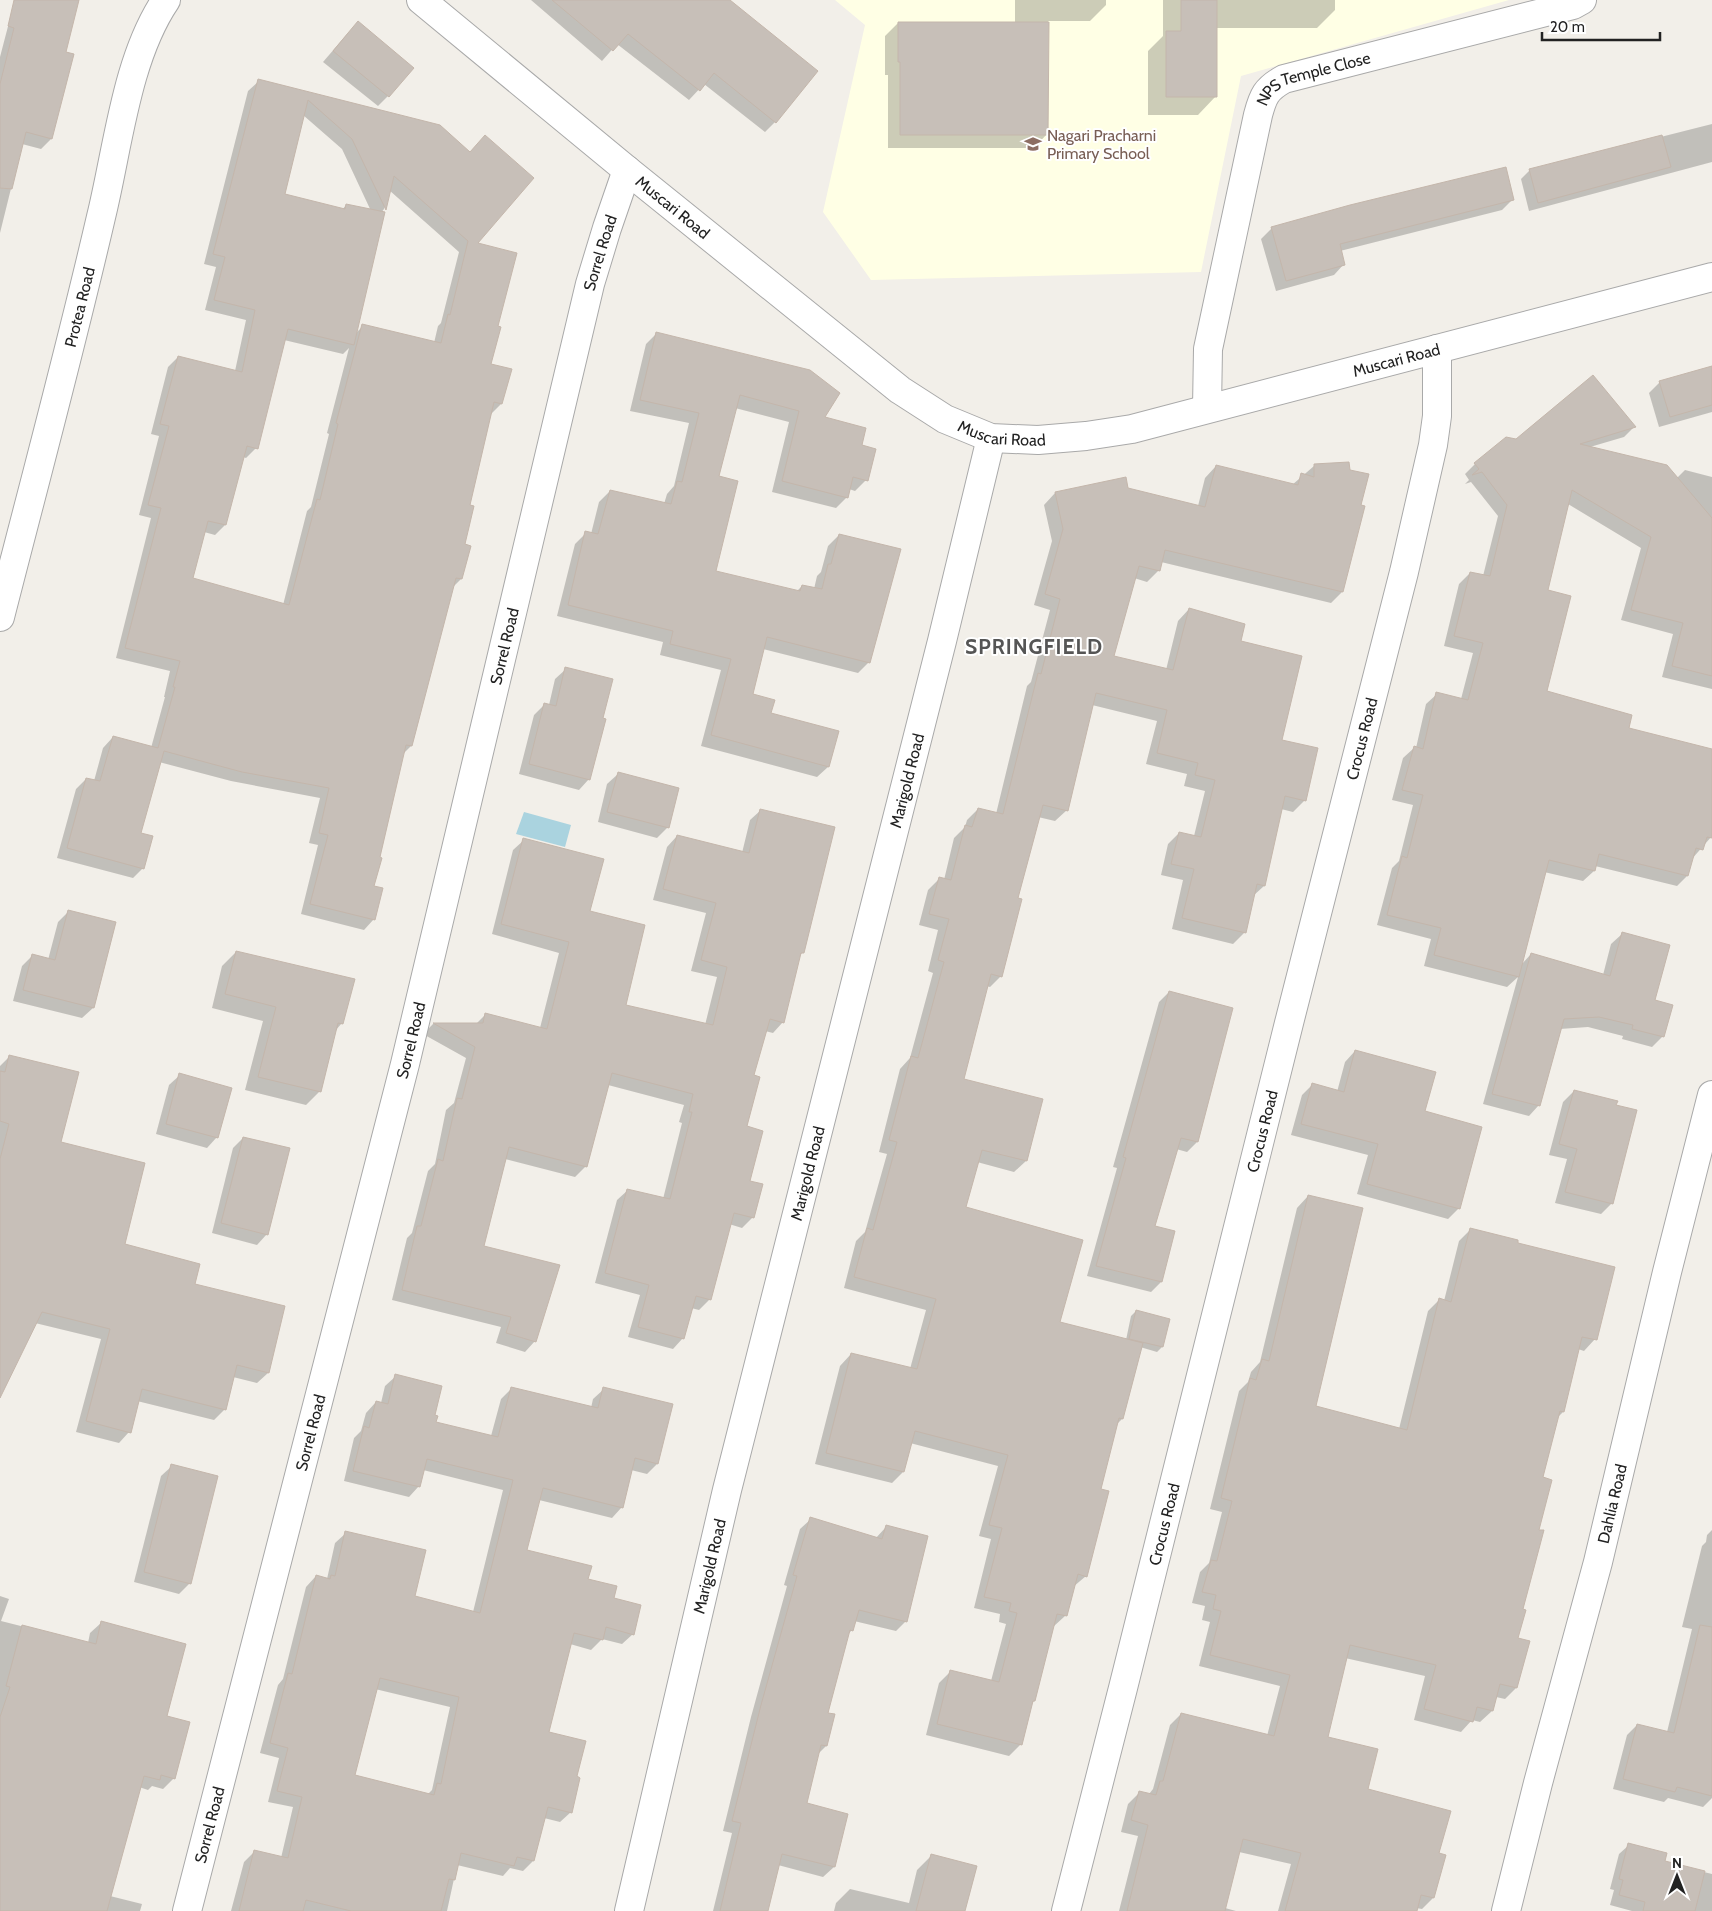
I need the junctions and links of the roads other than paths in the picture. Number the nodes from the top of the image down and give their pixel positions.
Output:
1 (166, 0) edge
2 (422, 0) edge
3 (1582, 0) edge
4 (627, 170) junction
5 (1712, 277) edge
6 (1437, 349) junction
7 (1207, 408) junction
8 (991, 438) junction
9 (0, 618) edge
10 (1712, 1095) edge
11 (186, 1911) edge
12 (630, 1911) edge
13 (1066, 1911) edge
14 (1506, 1911) edge

1 - 9 street, Protea Road
2 - 4 street, Muscari Road
3 - 7 street, NPS Temple Close
4 - 8 street, Muscari Road
4 - 11 street, Sorrel Road
5 - 6 street, Muscari Road
6 - 7 street, Muscari Road
6 - 13 street, Crocus Road
7 - 8 street, Muscari Road
8 - 12 street, Marigold Road
10 - 14 street, Dahlia Road

